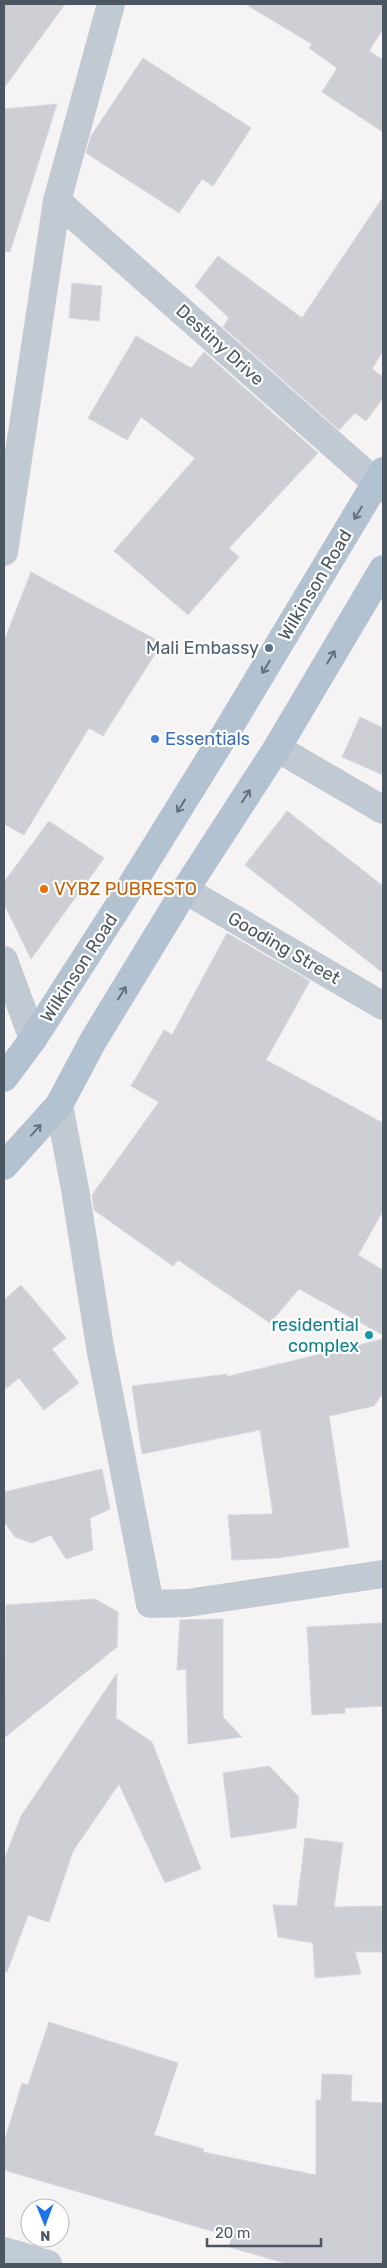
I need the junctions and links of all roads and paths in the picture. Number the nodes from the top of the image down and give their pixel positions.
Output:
1 (111, 4) edge
2 (57, 200) junction
3 (381, 481) edge
4 (4, 552) edge
5 (383, 569) edge
6 (277, 748) junction
7 (383, 810) edge
8 (185, 890) junction
9 (4, 960) edge
10 (383, 1006) edge
11 (33, 1039) junction
12 (4, 1078) edge
13 (59, 1104) junction
14 (4, 1166) edge
15 (383, 1574) edge
16 (4, 2251) edge
17 (48, 2264) edge

1 - 2 street
2 - 3 street, Destiny Drive
2 - 4 street
3 -> 11 main road, Wilkinson Road
6 -> 5 main road
6 - 7 street
8 -> 6 main road
8 - 10 street, Gooding Street
13 -> 8 main road
9 - 11 street
11 - 12 main road, Wilkinson Road
14 -> 13 main road
13 - 15 street
16 - 17 main road

